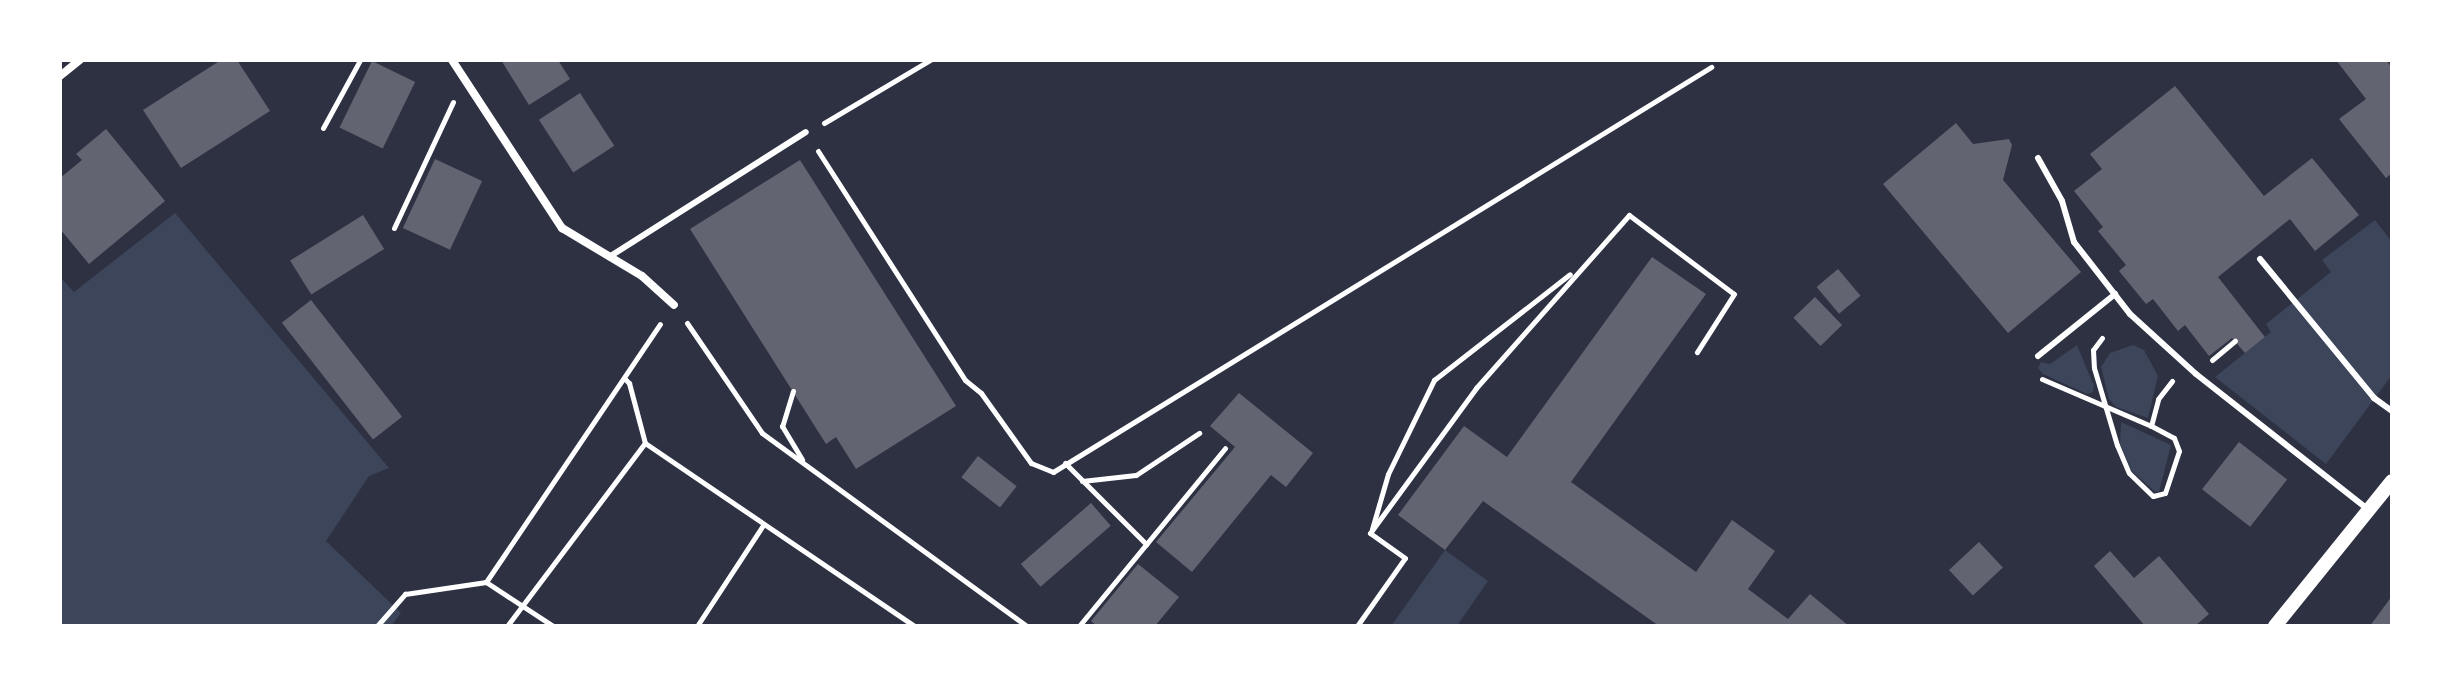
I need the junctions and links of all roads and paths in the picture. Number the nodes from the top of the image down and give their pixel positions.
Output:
1 (80, 60) edge
2 (360, 60) edge
3 (452, 60) edge
4 (930, 60) edge
5 (1711, 67) dead end
6 (60, 76) edge
7 (464, 79) junction
8 (323, 128) dead end
9 (806, 132) junction
10 (2038, 158) dead end
11 (394, 228) dead end
12 (609, 257) junction
13 (2260, 259) dead end
14 (1581, 265) junction
15 (2115, 294) junction
16 (674, 305) junction
17 (2130, 314) junction
18 (2235, 341) dead end
19 (1697, 352) dead end
20 (2038, 356) joint
21 (2212, 360) dead end
22 (2185, 365) junction
23 (625, 379) junction
24 (793, 391) dead end
25 (2106, 407) junction
26 (2392, 411) edge
27 (2151, 426) junction
28 (1199, 433) dead end
29 (645, 443) junction
30 (1225, 448) dead end
31 (804, 463) junction
32 (1065, 463) junction
33 (1082, 481) junction
34 (2392, 481) edge
35 (2369, 510) junction
36 (763, 525) junction
37 (1370, 533) junction
38 (1146, 544) junction
39 (486, 582) junction
40 (521, 605) junction
41 (377, 626) edge
42 (507, 626) edge
43 (553, 626) edge
44 (697, 626) edge
45 (914, 626) edge
46 (1027, 626) edge
47 (1079, 626) edge
48 (1357, 626) edge
49 (2275, 626) edge

1 - 6 street
2 - 8 path
3 - 7 street
4 - 9 path
5 - 32 path
7 - 11 path
7 - 12 street
9 - 12 lane
9 - 32 path
10 - 15 lane
12 - 16 street
13 - 26 lane
14 - 19 path
14 - 37 path
14 - 37 path
15 - 17 lane
15 - 20 lane
16 - 23 path
16 - 31 path
17 - 22 lane
17 - 25 path
18 - 21 path
20 - 25 path
22 - 27 path
22 - 35 lane
23 - 29 path
23 - 39 path
24 - 31 path
25 - 27 path
25 - 27 path
28 - 33 path
29 - 36 path
29 - 40 path
30 - 38 path
31 - 46 path
32 - 33 path
33 - 38 path
34 - 35 street
35 - 49 street
36 - 44 path
36 - 45 path
37 - 48 path
38 - 47 path
39 - 40 path
39 - 41 path
40 - 42 path
40 - 43 path

